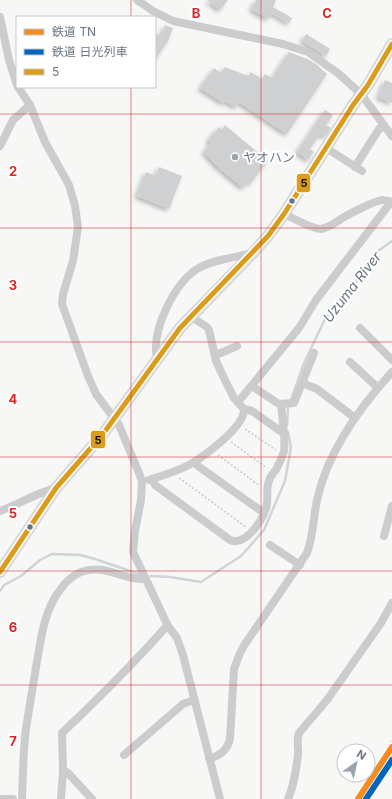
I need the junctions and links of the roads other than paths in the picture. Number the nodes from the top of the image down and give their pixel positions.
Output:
1 (137, 0) edge
2 (0, 17) edge
3 (392, 44) edge
4 (8, 52) junction
5 (0, 58) edge
6 (16, 79) edge
7 (19, 88) edge
8 (361, 94) junction
9 (30, 104) junction
10 (384, 126) junction
11 (392, 136) edge
12 (0, 146) edge
13 (326, 148) junction
14 (391, 202) edge
15 (284, 214) junction
16 (253, 253) junction
17 (190, 316) junction
18 (360, 328) dead end
19 (237, 346) dead end
20 (314, 353) dead end
21 (215, 354) junction
22 (157, 357) junction
23 (392, 360) edge
24 (350, 362) dead end
25 (392, 372) edge
26 (302, 383) junction
27 (252, 386) junction
28 (377, 387) junction
29 (286, 404) junction
30 (241, 406) junction
31 (355, 418) junction
32 (114, 419) junction
33 (283, 433) junction
34 (194, 462) junction
35 (152, 479) junction
36 (142, 481) junction
37 (56, 488) junction
38 (392, 506) edge
39 (0, 511) edge
40 (264, 513) junction
41 (384, 536) dead end
42 (270, 545) dead end
43 (300, 565) junction
44 (0, 572) edge
45 (146, 579) junction
46 (392, 603) edge
47 (168, 626) junction
48 (194, 700) junction
49 (124, 755) dead end
50 (209, 759) junction
51 (63, 770) junction
52 (2, 799) edge
53 (13, 799) edge
54 (22, 799) edge
55 (61, 799) edge
56 (92, 799) edge
57 (220, 799) edge
58 (288, 799) edge

1 - 8 street
2 - 4 street
3 - 8 main road
4 - 5 street
4 - 6 street
7 - 9 street
8 - 10 street
8 - 13 main road
9 - 12 street
9 - 32 street
10 - 11 street
10 - 13 street
13 - 15 main road
14 - 15 street
14 - 27 street
15 - 16 main road
16 - 17 main road
16 - 22 street
17 - 21 street
17 - 22 main road
18 - 23 street
19 - 21 street
20 - 26 street
21 - 30 street
22 - 32 main road
24 - 28 street
25 - 28 street
26 - 29 street
26 - 31 street
27 - 29 street
27 - 30 street
28 - 31 street
29 - 33 street
30 - 33 street
30 - 34 street
31 - 43 street
32 - 36 street
32 - 37 main road
33 - 40 street
34 - 35 street
34 - 40 street
35 - 36 street
35 - 40 street
36 - 45 street
37 - 39 street
37 - 44 main road
38 - 41 street
42 - 43 street
43 - 50 street
45 - 47 street
45 - 54 street
46 - 58 street
47 - 48 street
47 - 51 street
48 - 49 street
48 - 50 street
50 - 57 street
51 - 55 street
51 - 56 street
52 - 53 street

